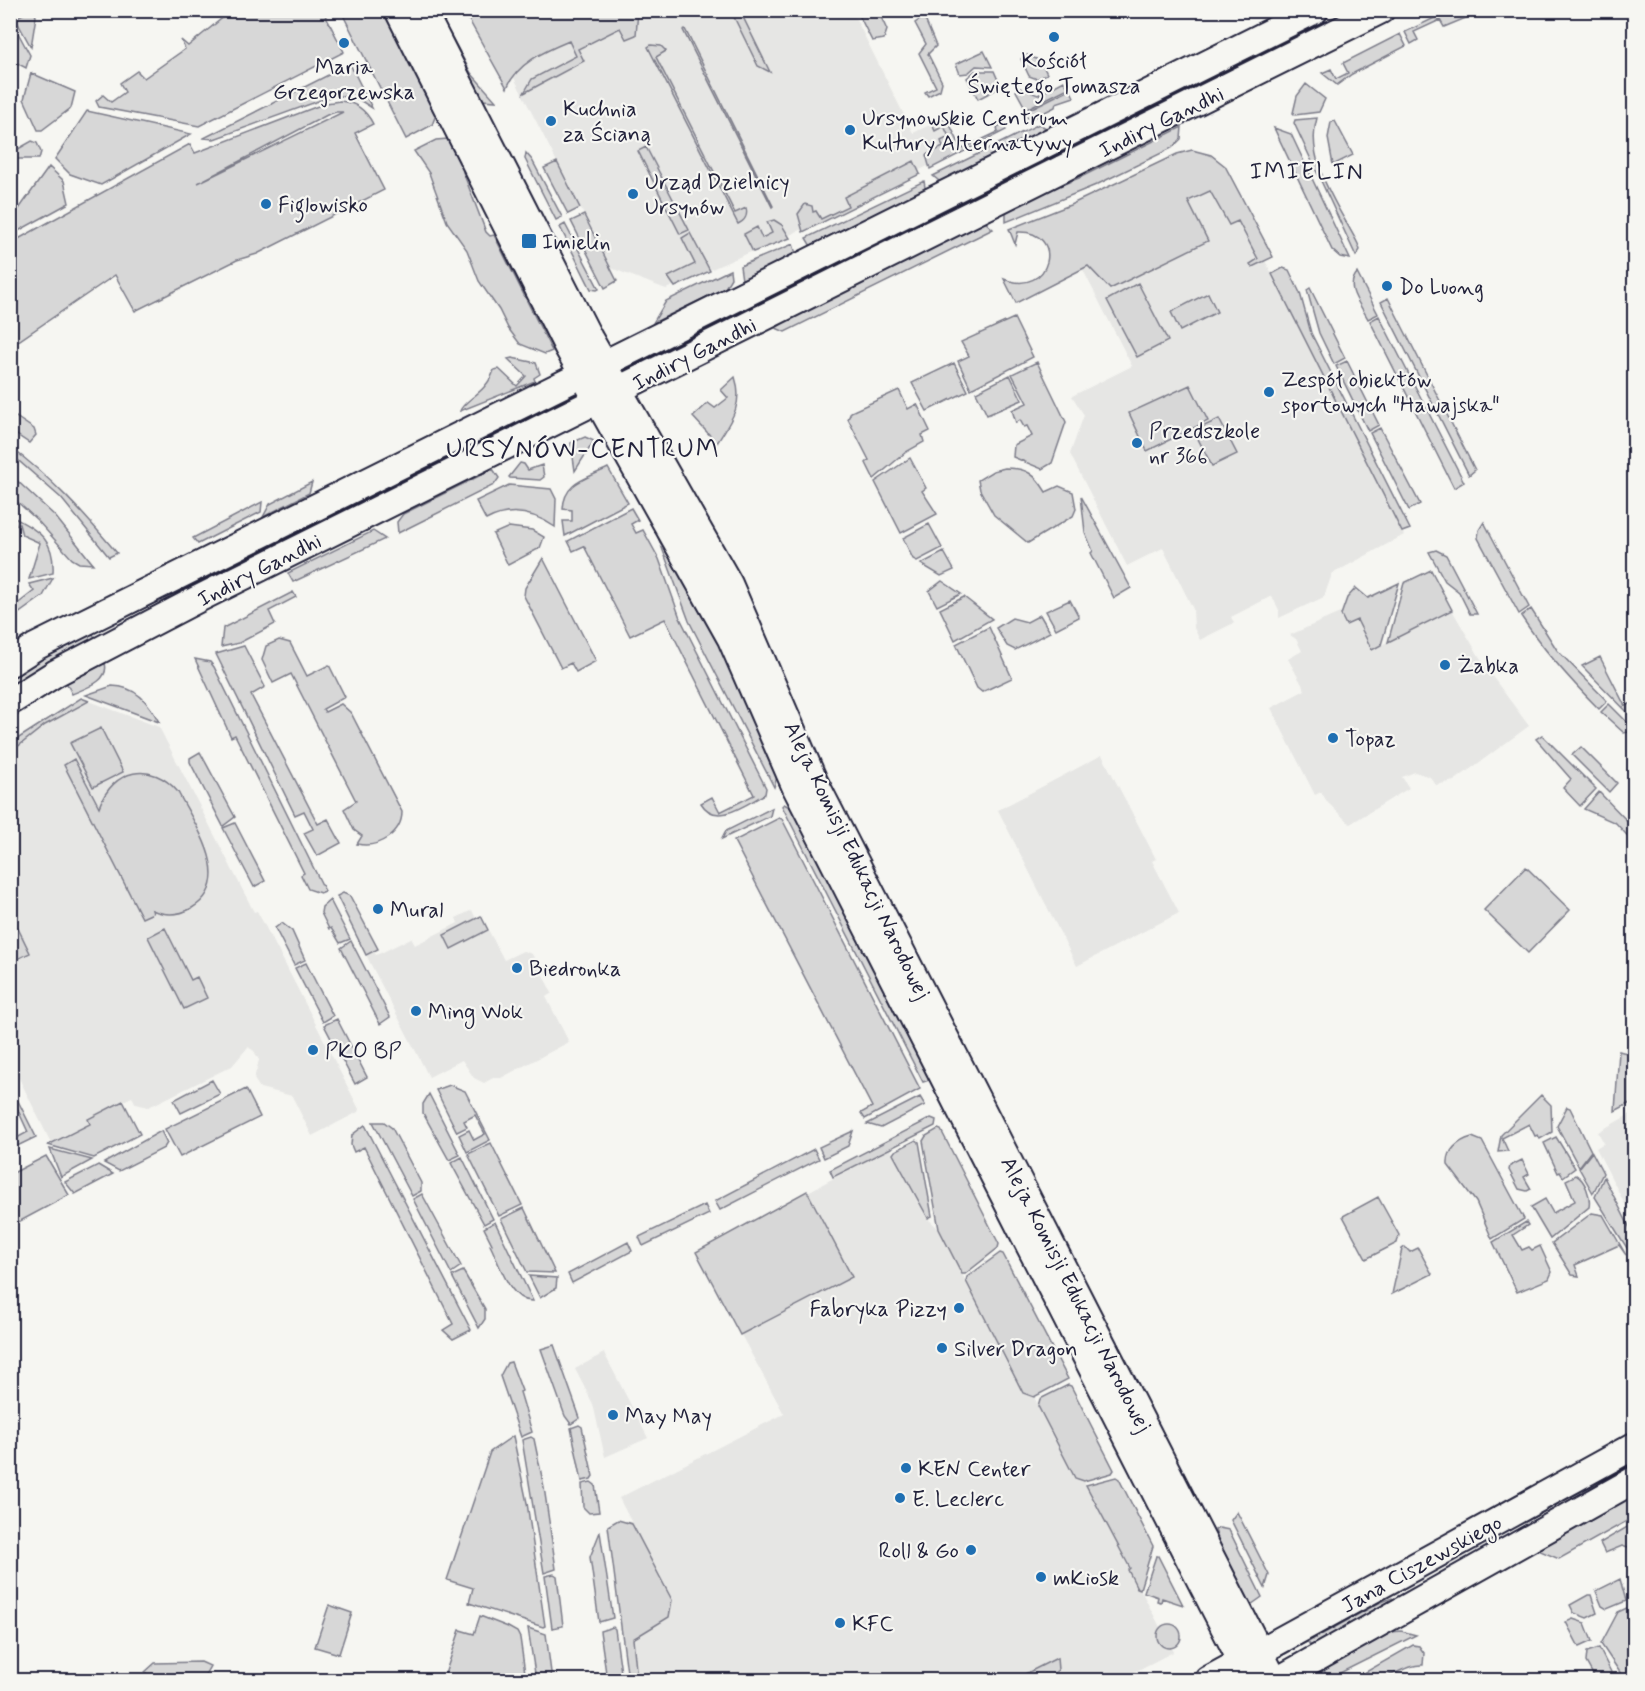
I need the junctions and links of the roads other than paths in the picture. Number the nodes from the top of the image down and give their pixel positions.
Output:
1 (398, 10) edge
2 (422, 10) edge
3 (1315, 10) edge
4 (1381, 10) edge
5 (594, 370) junction
6 (609, 395) junction
7 (10, 663) edge
8 (10, 702) edge
9 (1635, 1446) edge
10 (1635, 1480) edge
11 (1250, 1665) edge
12 (1208, 1680) edge
13 (1276, 1680) edge

1 - 5 street, Aleja Komisji Edukacji Narodowej
2 - 5 street, Aleja Komisji Edukacji Narodowej
3 - 5 street, Indiry Gandhi
4 - 6 street, Indiry Gandhi
5 - 6 street, Aleja Komisji Edukacji Narodowej
5 - 7 street, Indiry Gandhi
6 - 8 street, Indiry Gandhi
6 - 11 street, Aleja Komisji Edukacji Narodowej
9 - 11 street, Jana Ciszewskiego
10 - 13 street, Jana Ciszewskiego
11 - 12 street, Jana Ciszewskiego
11 - 13 street, Aleja Komisji Edukacji Narodowej

